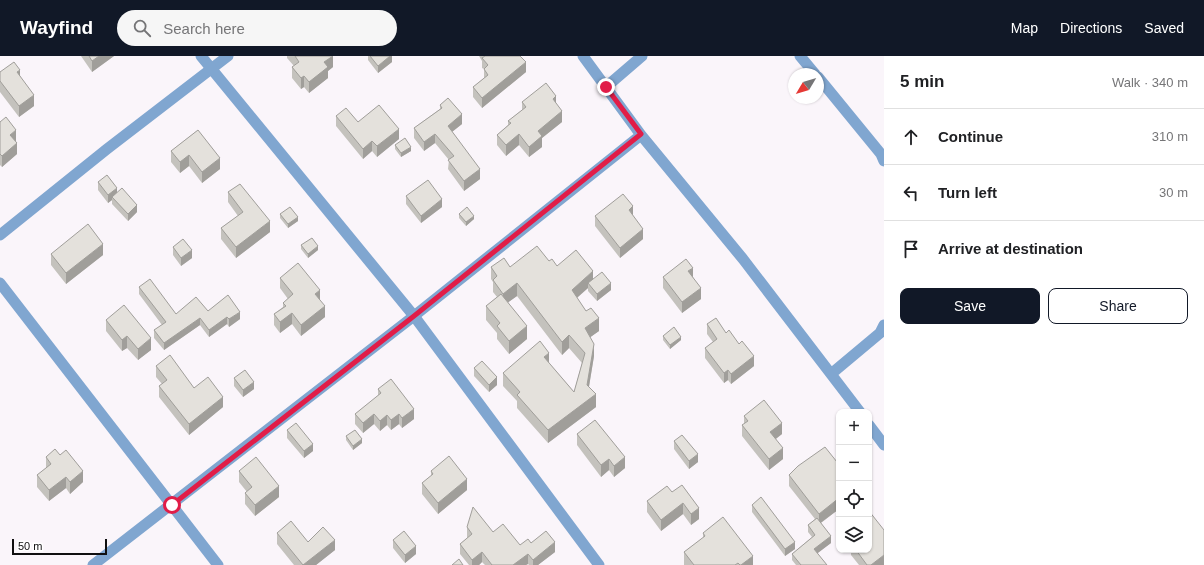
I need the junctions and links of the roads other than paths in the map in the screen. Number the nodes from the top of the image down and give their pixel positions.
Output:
1 (201, 56) edge
2 (228, 56) edge
3 (583, 56) edge
4 (642, 56) edge
5 (800, 56) edge
6 (810, 68) edge
7 (211, 69) junction
8 (824, 85) edge
9 (606, 87) junction
10 (641, 134) junction
11 (884, 161) edge
12 (0, 235) edge
13 (0, 282) edge
14 (414, 316) junction
15 (884, 325) edge
16 (831, 374) junction
17 (858, 409) edge
18 (872, 429) edge
19 (884, 445) edge
20 (172, 505) junction
21 (93, 565) edge
22 (218, 565) edge
23 (599, 565) edge

1 - 7 street
2 - 7 street
3 - 9 street
4 - 9 street
5 - 6 street
7 - 12 street
7 - 14 street
8 - 11 street
9 - 10 street
10 - 14 street
10 - 16 street
13 - 20 street
14 - 20 street
14 - 23 street
15 - 16 street
16 - 17 street
18 - 19 street
20 - 21 street
20 - 22 street

